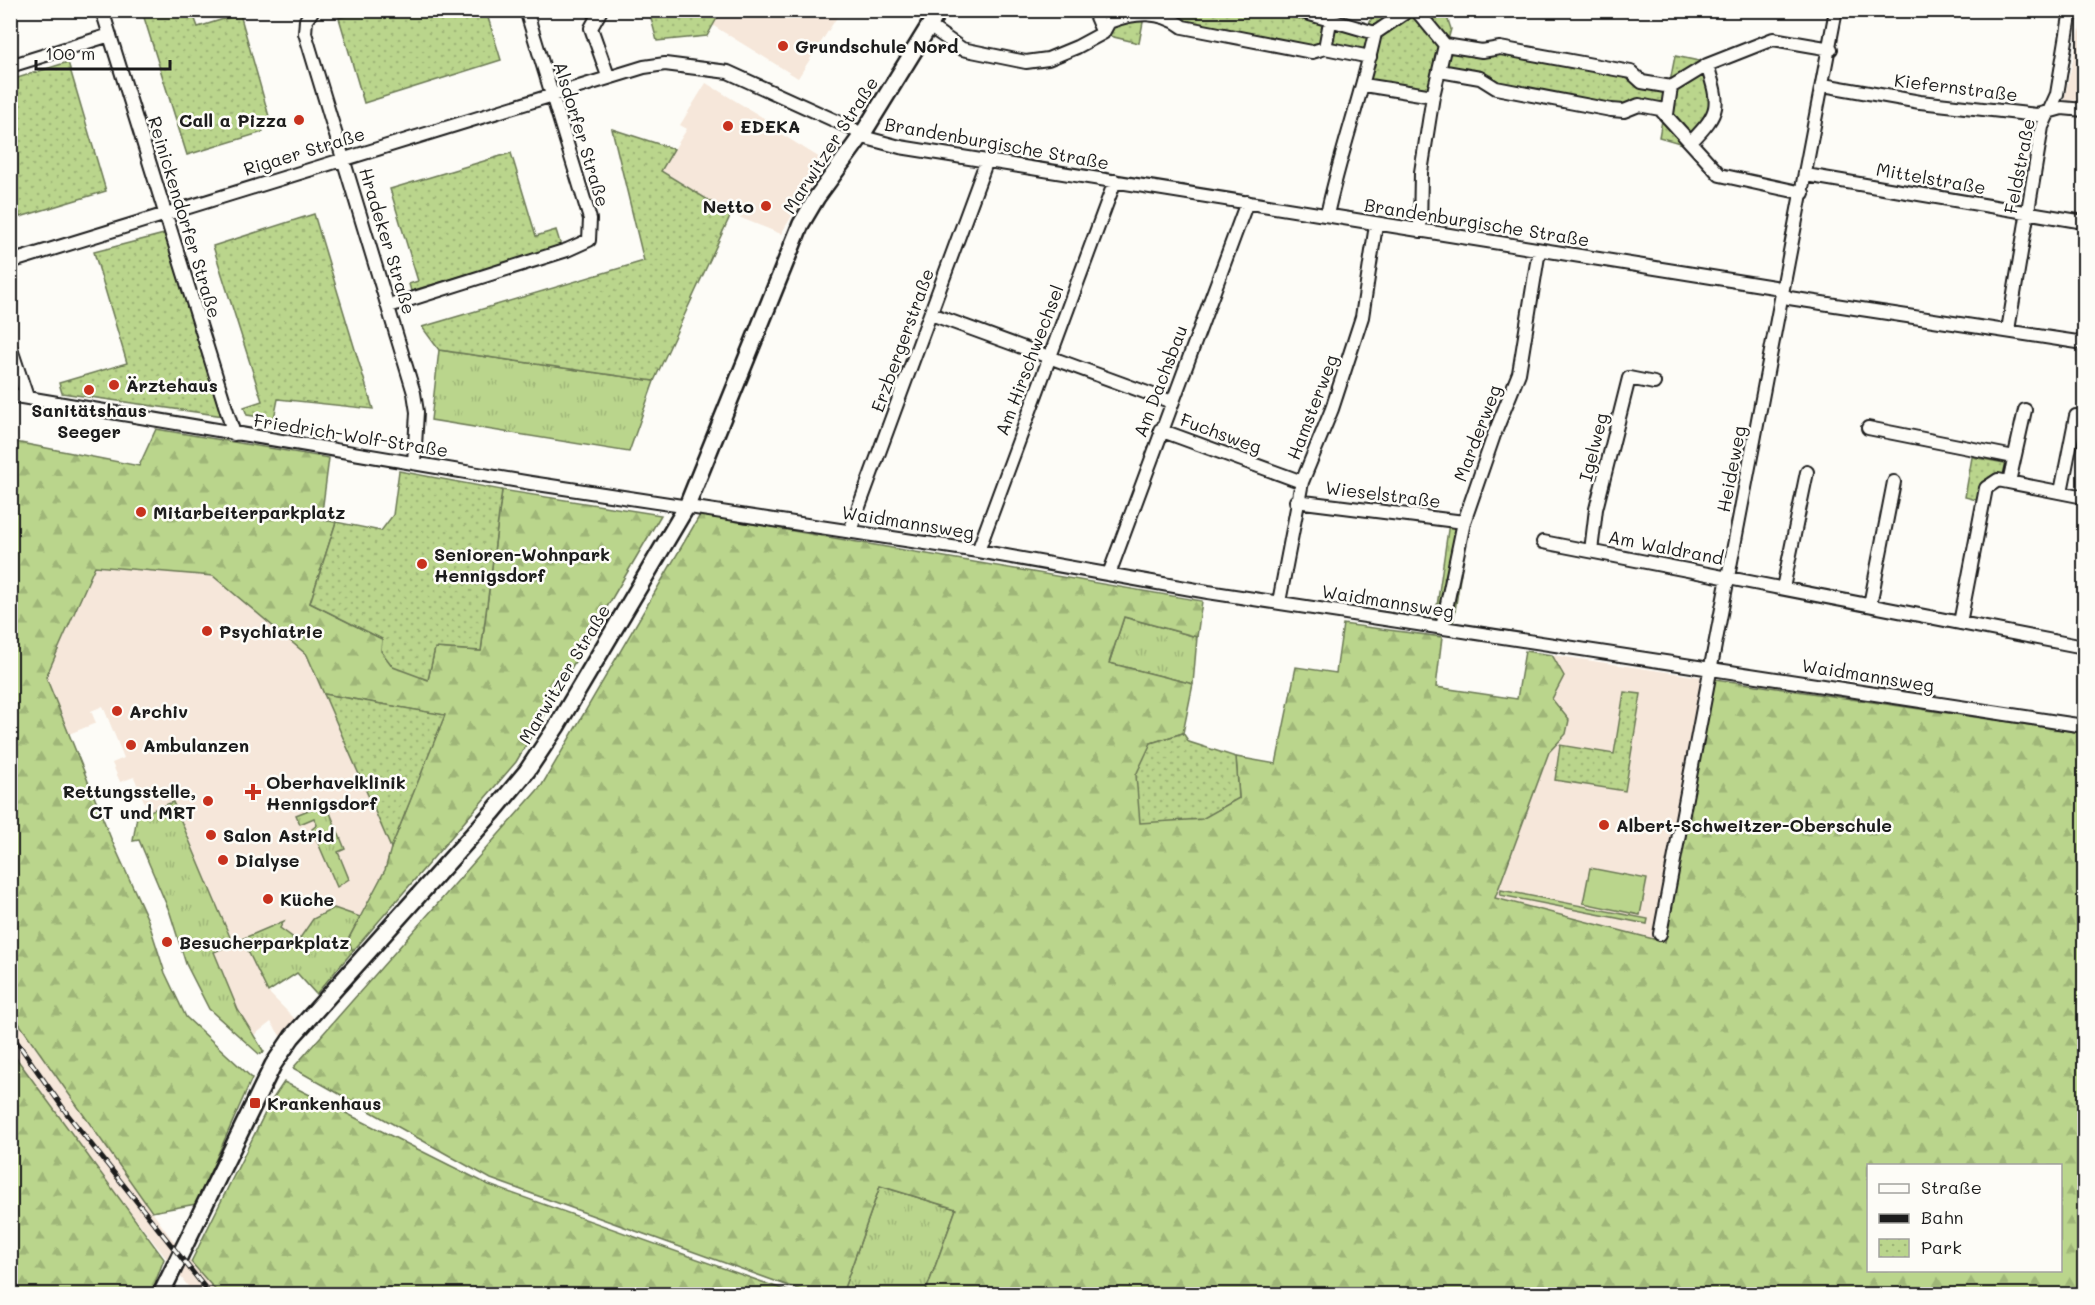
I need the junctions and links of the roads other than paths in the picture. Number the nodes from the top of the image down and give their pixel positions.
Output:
1 (102, 10) edge
2 (313, 10) edge
3 (525, 10) edge
4 (601, 10) edge
5 (939, 10) edge
6 (1093, 10) edge
7 (1296, 10) edge
8 (1409, 10) edge
9 (1416, 10) edge
10 (1836, 10) edge
11 (2071, 10) edge
12 (1143, 12) edge
13 (1330, 22) junction
14 (929, 26) junction
15 (1103, 33) junction
16 (1375, 33) junction
17 (110, 35) junction
18 (1445, 45) junction
19 (1325, 48) junction
20 (1831, 49) junction
21 (1370, 57) junction
22 (1707, 65) junction
23 (10, 66) edge
24 (1440, 70) junction
25 (608, 76) junction
26 (1364, 85) junction
27 (1823, 85) junction
28 (1671, 87) junction
29 (551, 93) junction
30 (1433, 96) junction
31 (2085, 110) edge
32 (2048, 113) junction
33 (1667, 114) junction
34 (862, 135) junction
35 (1692, 142) junction
36 (344, 159) junction
37 (987, 160) junction
38 (1806, 175) junction
39 (1115, 181) junction
40 (1803, 193) junction
41 (1247, 202) junction
42 (165, 212) junction
43 (2028, 213) junction
44 (1327, 215) junction
45 (2085, 222) edge
46 (1376, 225) junction
47 (1420, 231) junction
48 (1539, 250) junction
49 (10, 262) edge
50 (1782, 293) junction
51 (389, 306) junction
52 (931, 314) junction
53 (2008, 330) junction
54 (2085, 343) edge
55 (10, 346) edge
56 (1048, 358) junction
57 (1654, 383) dead end
58 (10, 395) edge
59 (27, 397) junction
60 (1172, 402) junction
61 (2025, 410) dead end
62 (2076, 416) dead end
63 (1868, 428) dead end
64 (1161, 430) junction
65 (234, 434) junction
66 (2014, 457) junction
67 (414, 463) junction
68 (1807, 471) dead end
69 (1302, 482) junction
70 (1893, 482) dead end
71 (2009, 482) junction
72 (2061, 492) junction
73 (2085, 497) edge
74 (1296, 501) junction
75 (687, 506) junction
76 (1464, 522) junction
77 (850, 531) junction
78 (1543, 542) dead end
79 (978, 551) junction
80 (1591, 551) junction
81 (1109, 574) junction
82 (1730, 578) junction
83 (1783, 588) junction
84 (1279, 602) junction
85 (1870, 606) junction
86 (1960, 623) junction
87 (1442, 628) junction
88 (2085, 647) edge
89 (1711, 668) junction
90 (2085, 726) edge
91 (1660, 934) dead end
92 (161, 1294) edge

1 - 17 street, Reinickendorfer Straße
2 - 36 street, Hradeker Straße
3 - 29 street, Alsdorfer Straße
4 - 25 street
5 - 14 main road, Marwitzer Straße
6 - 15 street
7 - 13 street
8 - 16 street
9 - 18 street
10 - 20 street, Heideweg
11 - 32 street, Feldstraße
12 - 15 street
12 - 19 street
13 - 16 street
13 - 19 street
14 - 15 street
14 - 34 main road, Marwitzer Straße
16 - 21 street
17 - 23 street
17 - 42 street, Reinickendorfer Straße
18 - 24 street
18 - 28 street
19 - 21 street
20 - 22 street
20 - 27 street, Heideweg
21 - 26 street
22 - 28 street
22 - 35 street
24 - 30 street
24 - 33 street
25 - 29 street, Rigaer Straße
25 - 34 street, Rigaer Straße
26 - 30 street
26 - 44 street
27 - 32 street, Kiefernstraße
27 - 38 street, Heideweg
28 - 33 street
29 - 36 street, Rigaer Straße
29 - 51 street, Alsdorfer Straße
30 - 47 street
31 - 32 street, Kiefernstraße
32 - 43 street, Feldstraße
33 - 35 street
34 - 37 street, Brandenburgische Straße
34 - 75 main road, Marwitzer Straße
35 - 40 street
36 - 42 street, Rigaer Straße
36 - 51 street, Hradeker Straße
37 - 39 street, Brandenburgische Straße
37 - 52 street, Erzbergerstraße
38 - 40 street, Heideweg
38 - 43 street, Mittelstraße
39 - 41 street, Brandenburgische Straße
39 - 56 street, Am Hirschwechsel
40 - 50 street, Heideweg
41 - 44 street, Brandenburgische Straße
41 - 60 street, Am Dachsbau
42 - 49 street, Rigaer Straße
42 - 65 street, Reinickendorfer Straße
43 - 45 street, Mittelstraße
43 - 53 street, Feldstraße
44 - 46 street, Brandenburgische Straße
46 - 47 street, Brandenburgische Straße
46 - 69 street, Hamsterweg
47 - 48 street, Brandenburgische Straße
48 - 50 street, Brandenburgische Straße
48 - 76 street, Marderweg
50 - 53 street, Brandenburgische Straße
50 - 82 street, Heideweg
51 - 67 street, Hradeker Straße
52 - 56 street, Fuchsweg
52 - 77 street, Erzbergerstraße
53 - 54 street, Brandenburgische Straße
55 - 59 street
56 - 60 street, Fuchsweg
56 - 79 street, Am Hirschwechsel
57 - 80 street, Igelweg
58 - 59 street, Friedrich-Wolf-Straße
59 - 65 street, Friedrich-Wolf-Straße
60 - 64 street, Am Dachsbau
61 - 66 street
62 - 72 street
63 - 66 street
64 - 69 street, Fuchsweg
64 - 81 street, Am Dachsbau
65 - 67 street, Friedrich-Wolf-Straße
66 - 71 street
67 - 75 street, Friedrich-Wolf-Straße
68 - 83 street
69 - 74 street, Hamsterweg
70 - 85 street
71 - 72 street
71 - 86 street
72 - 73 street
74 - 76 street, Wieselstraße
74 - 84 street, Hamsterweg
75 - 77 street, Waidmannsweg
75 - 92 main road, Marwitzer Straße
76 - 87 street, Marderweg
77 - 79 street, Waidmannsweg
78 - 80 street, Am Waldrand
79 - 81 street, Waidmannsweg
80 - 82 street, Am Waldrand
81 - 84 street, Waidmannsweg
82 - 83 street, Am Waldrand
82 - 89 street, Heideweg
83 - 85 street, Am Waldrand
84 - 87 street, Waidmannsweg
85 - 86 street, Am Waldrand
86 - 88 street, Am Waldrand
87 - 89 street, Waidmannsweg
89 - 90 street, Waidmannsweg
89 - 91 street, Heideweg

